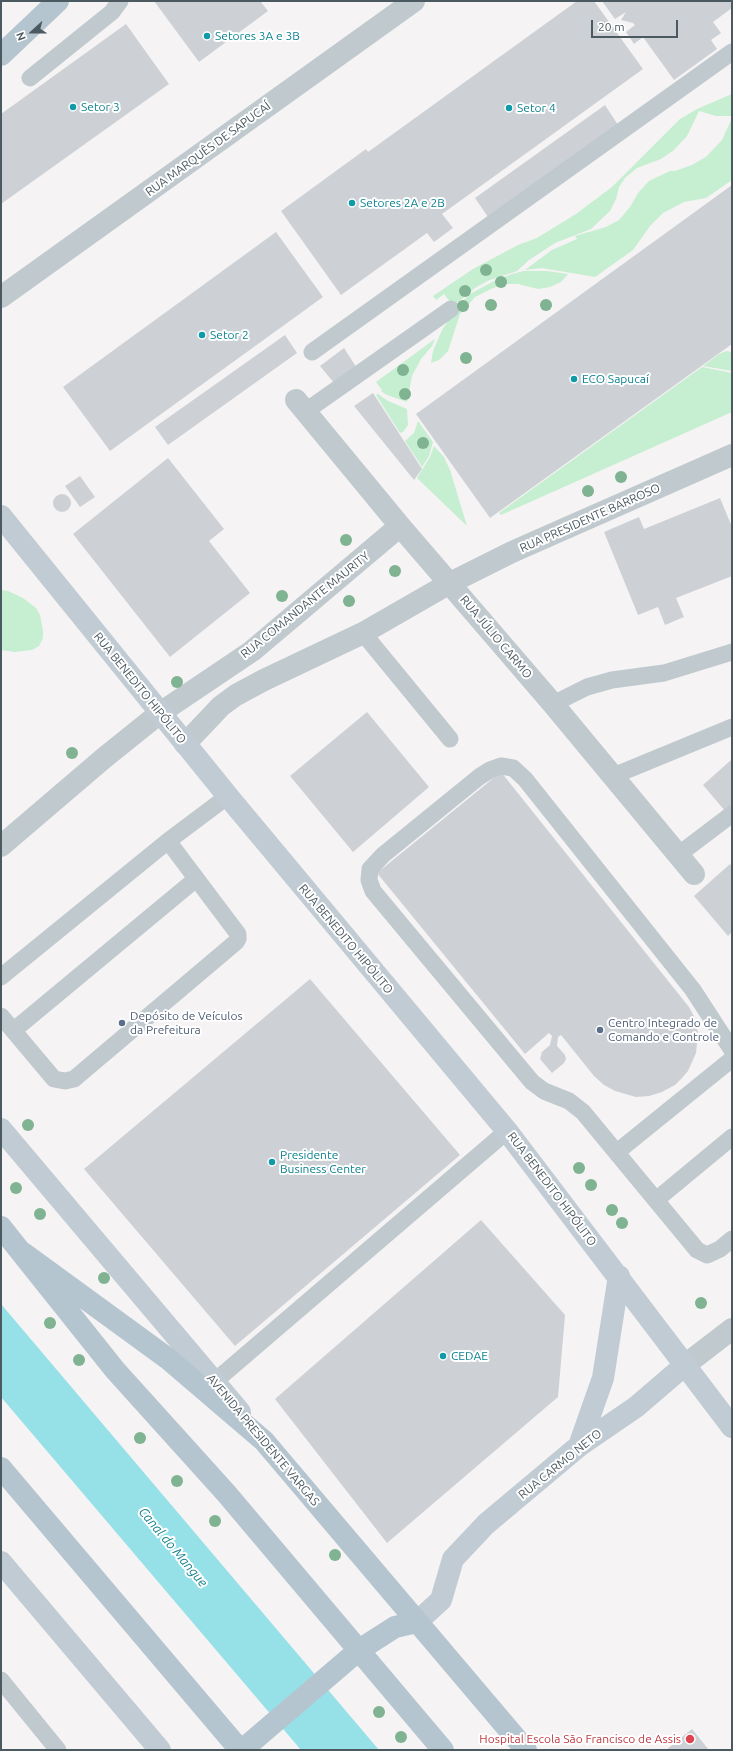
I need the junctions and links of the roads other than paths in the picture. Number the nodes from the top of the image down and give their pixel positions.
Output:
1 (58, 1) edge
2 (120, 1) edge
3 (414, 1) edge
4 (732, 52) edge
5 (1, 55) edge
6 (30, 78) dead end
7 (1, 297) edge
8 (451, 309) dead end
9 (312, 352) dead end
10 (301, 406) joint
11 (732, 455) edge
12 (4, 525) edge
13 (400, 526) junction
14 (450, 583) junction
15 (363, 634) junction
16 (732, 652) edge
17 (553, 704) junction
18 (160, 713) junction
19 (732, 727) edge
20 (450, 739) dead end
21 (186, 744) junction
22 (613, 776) junction
23 (228, 796) junction
24 (732, 814) edge
25 (168, 842) junction
26 (1, 846) edge
27 (678, 855) junction
28 (694, 874) dead end
29 (196, 880) junction
30 (1, 977) edge
31 (1, 1016) edge
32 (14, 1030) junction
33 (732, 1050) edge
34 (732, 1059) edge
35 (1, 1130) edge
36 (507, 1131) junction
37 (732, 1137) edge
38 (617, 1152) junction
39 (656, 1200) junction
40 (1, 1227) edge
41 (732, 1239) edge
42 (23, 1253) junction
43 (619, 1276) junction
44 (732, 1329) edge
45 (685, 1365) junction
46 (214, 1382) junction
47 (732, 1427) edge
48 (264, 1441) junction
49 (579, 1446) junction
50 (1, 1468) edge
51 (1, 1562) edge
52 (417, 1622) junction
53 (358, 1650) junction
54 (1, 1680) edge
55 (58, 1750) edge
56 (160, 1750) edge
57 (241, 1750) edge
58 (443, 1750) edge
59 (526, 1750) edge

1 - 5 main road
2 - 6 lane
3 - 7 street, RUA MARQUÊS DE SAPUCAÍ
4 - 9 lane
8 - 10 lane
10 - 13 street, RUA JÚLIO CARMO
11 - 14 street, RUA PRESIDENTE BARROSO
12 - 18 street, RUA BENEDITO HIPÓLITO
13 - 14 street, RUA JÚLIO CARMO
13 - 18 street, RUA COMANDANTE MAURITY
14 - 15 street
14 - 17 street, RUA JÚLIO CARMO
15 - 20 lane
15 - 21 street
16 - 17 lane
17 - 22 street, RUA JÚLIO CARMO
18 - 21 street, RUA BENEDITO HIPÓLITO
18 - 26 street, RUA COMANDANTE MAURITY
19 - 22 lane
21 - 23 street, RUA BENEDITO HIPÓLITO
22 - 27 street, RUA JÚLIO CARMO
23 - 25 lane
23 - 36 street, RUA BENEDITO HIPÓLITO
24 - 27 lane
25 - 29 lane
25 - 30 lane
27 - 28 street, RUA JÚLIO CARMO
29 - 32 lane
29 - 32 lane
31 - 32 lane
33 - 38 lane
34 - 38 lane
35 - 46 street, AVENIDA PRESIDENTE VARGAS
36 - 43 street, RUA BENEDITO HIPÓLITO
36 - 46 lane
37 - 39 lane
38 - 39 lane
39 - 41 lane
40 - 42 main road
42 - 48 main road
42 - 53 main road
43 - 45 street, RUA BENEDITO HIPÓLITO
43 - 49 street
44 - 45 street, RUA CARMO NETO
45 - 47 street, RUA BENEDITO HIPÓLITO
45 - 49 street, RUA CARMO NETO
46 - 48 street, AVENIDA PRESIDENTE VARGAS
48 - 52 main road, AVENIDA PRESIDENTE VARGAS
49 - 52 street, RUA CARMO NETO
50 - 57 main road
51 - 56 street
52 - 53 main road
52 - 59 main road, AVENIDA PRESIDENTE VARGAS
53 - 57 main road
53 - 58 main road
54 - 55 lane

